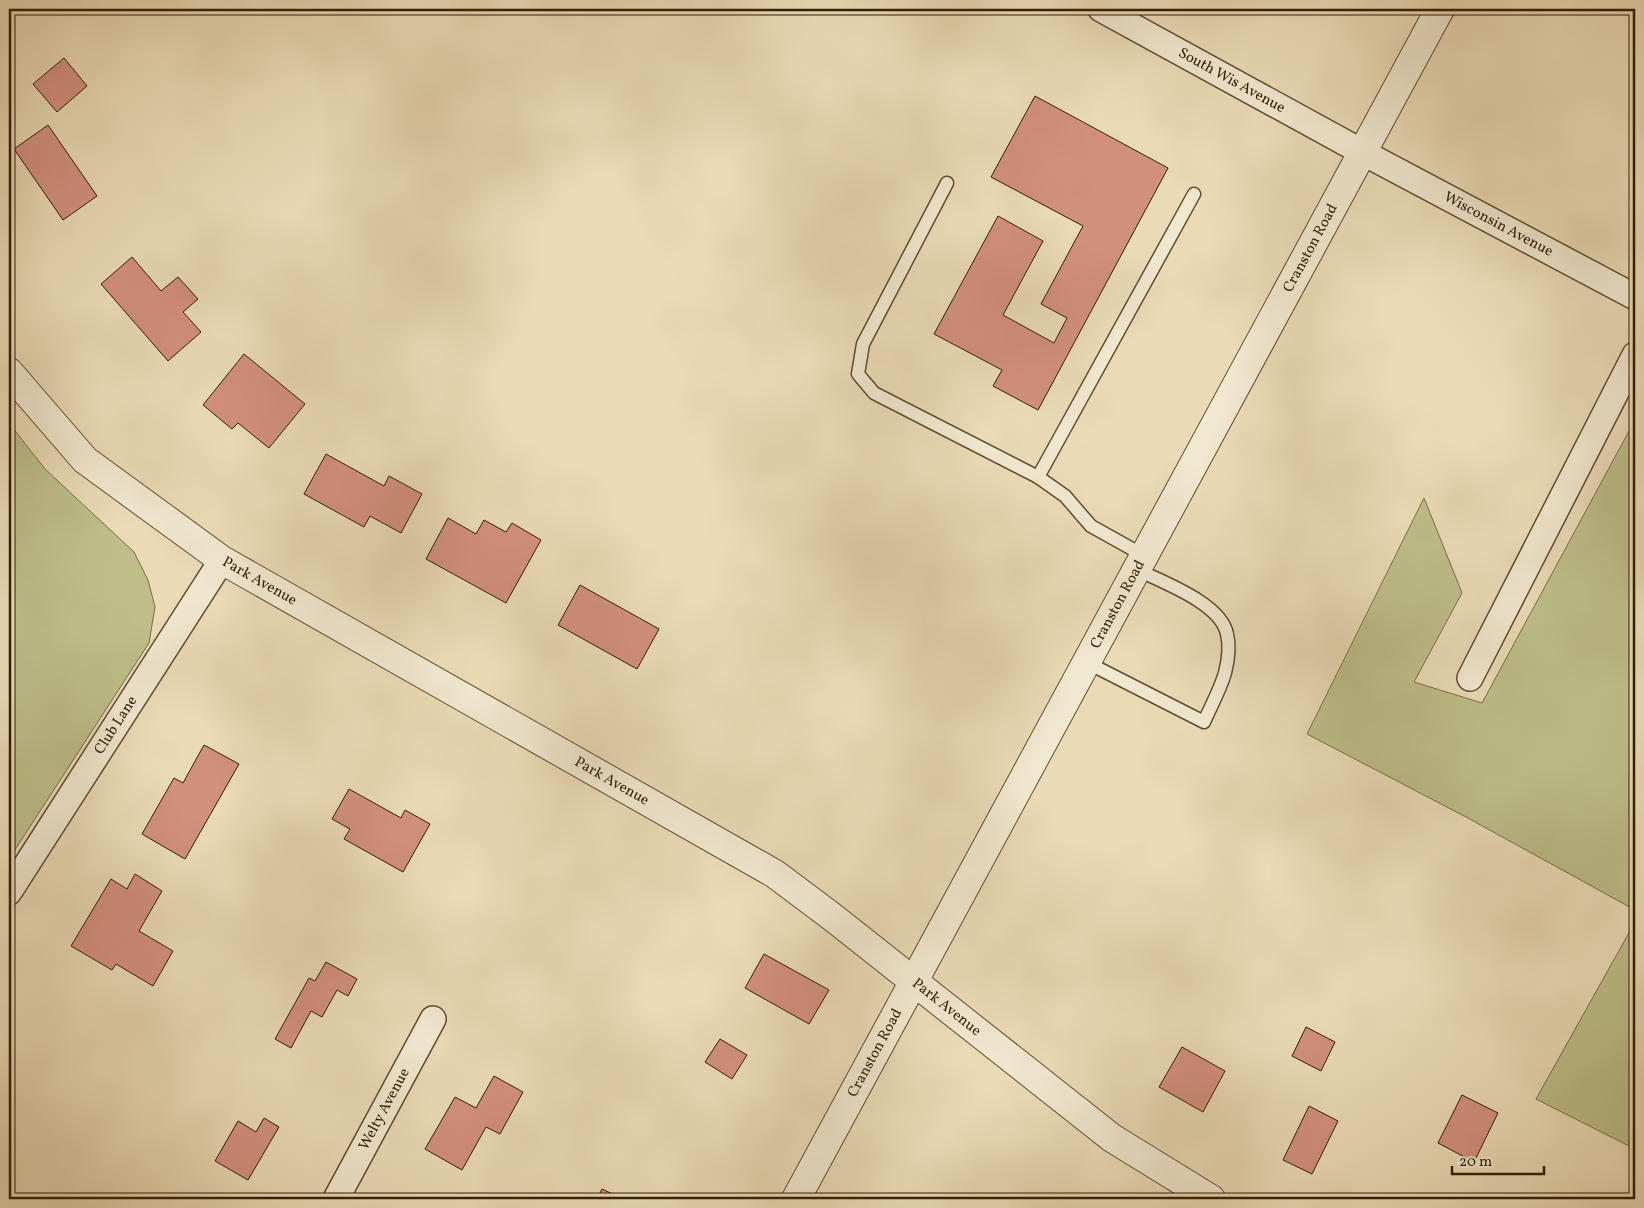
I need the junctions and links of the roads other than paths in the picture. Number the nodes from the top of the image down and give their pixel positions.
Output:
1 (1101, 9) edge
2 (1440, 9) edge
3 (1362, 152) junction
4 (947, 183) dead end
5 (1194, 194) dead end
6 (1635, 297) edge
7 (1635, 355) edge
8 (9, 372) edge
9 (1038, 477) junction
10 (222, 560) junction
11 (1139, 562) junction
12 (1086, 662) junction
13 (1470, 678) dead end
14 (9, 892) edge
15 (913, 982) junction
16 (433, 1019) dead end
17 (336, 1199) edge
18 (796, 1199) edge
19 (1211, 1199) edge

1 - 3 street, South Wis Avenue
2 - 3 street, Cranston Road
3 - 6 street, Wisconsin Avenue
3 - 11 street, Cranston Road
4 - 9 lane
5 - 9 lane
7 - 13 street
8 - 10 street, Park Avenue
9 - 11 lane
10 - 14 street, Club Lane
10 - 15 street, Park Avenue
11 - 12 street, Cranston Road
11 - 12 lane
12 - 15 street, Cranston Road
15 - 18 street, Cranston Road
15 - 19 street, Park Avenue
16 - 17 street, Welty Avenue

